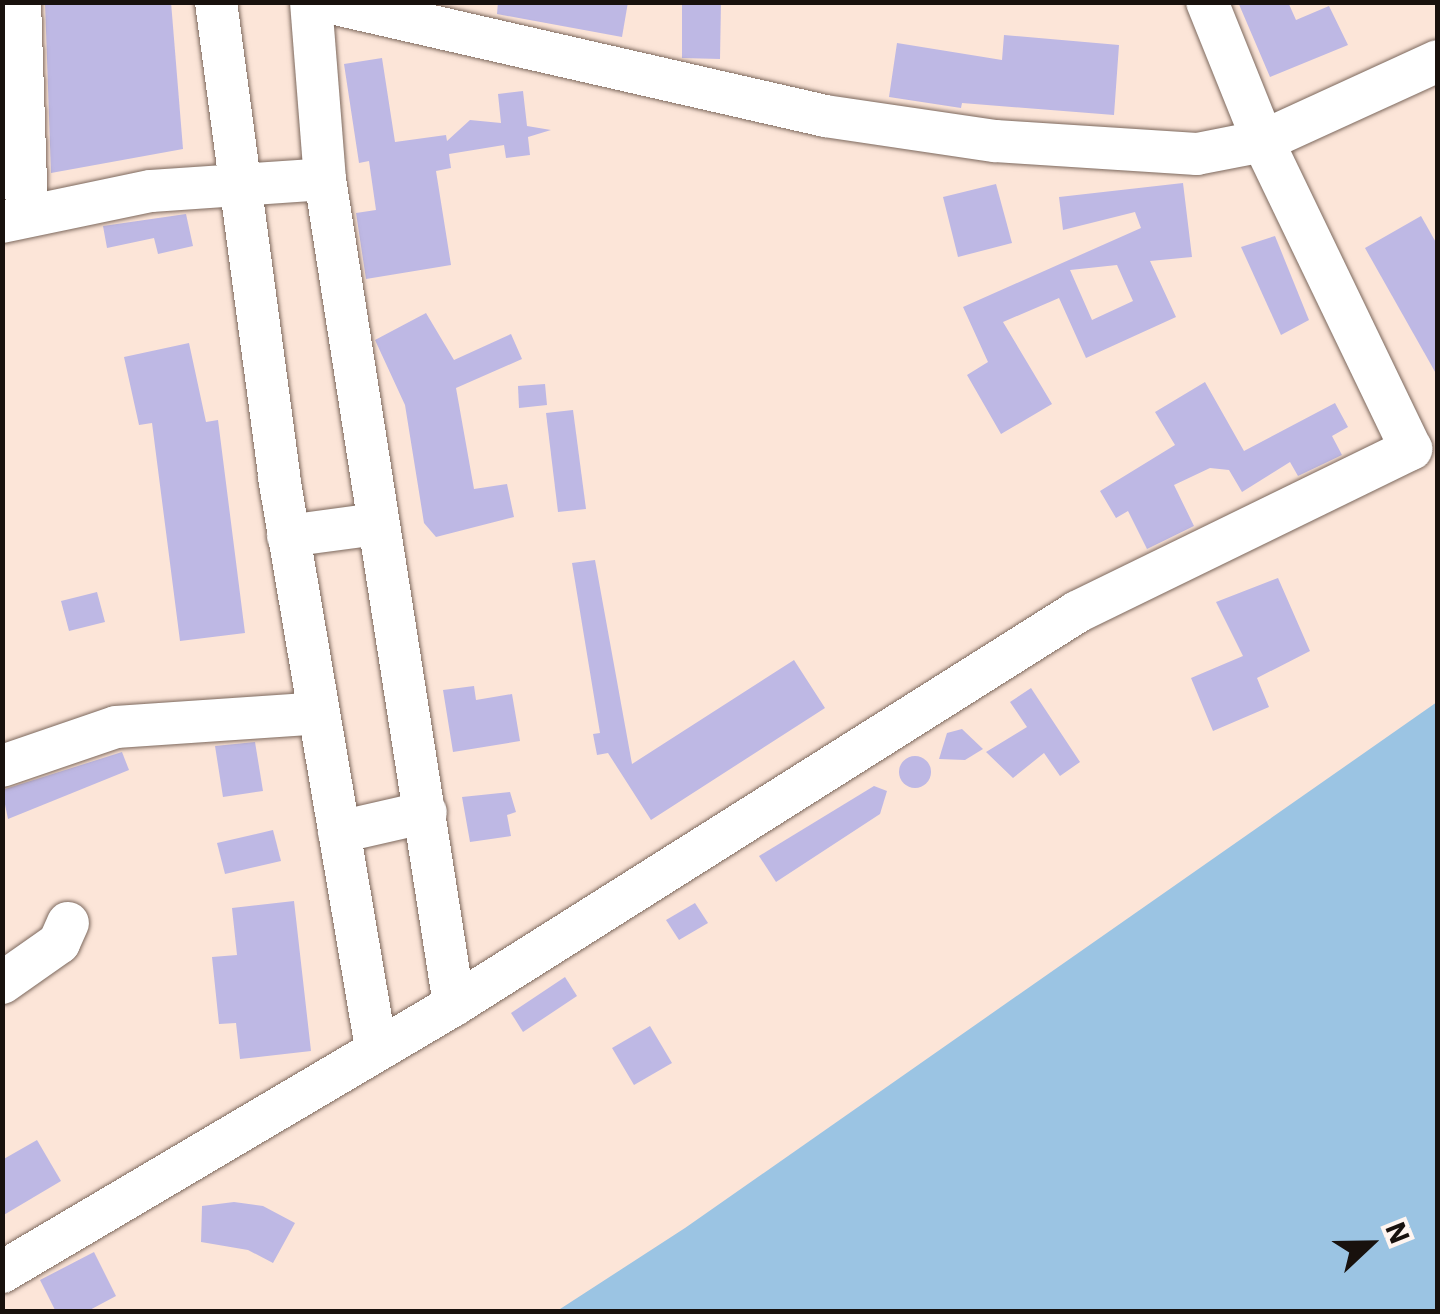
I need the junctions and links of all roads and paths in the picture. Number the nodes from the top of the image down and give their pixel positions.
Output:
1 (20, 2) edge
2 (216, 2) edge
3 (311, 2) edge
4 (327, 2) edge
5 (1207, 2) edge
6 (462, 18) edge
7 (1438, 60) edge
8 (1263, 141) junction
9 (324, 179) junction
10 (235, 184) junction
11 (15, 219) edge
12 (1430, 442) edge
13 (377, 524) junction
14 (288, 536) junction
15 (318, 713) junction
16 (2, 766) edge
17 (426, 812) junction
18 (339, 832) junction
19 (68, 923) dead end
20 (2, 983) edge
21 (454, 1006) junction
22 (376, 1048) junction
23 (2, 1272) edge

1 - 11 street
2 - 10 street
3 - 9 street
4 - 6 street
5 - 8 street
6 - 8 street
7 - 8 street
8 - 12 street
9 - 10 street
9 - 13 street
10 - 11 street
10 - 14 street
12 - 21 street
13 - 14 street
13 - 17 street
14 - 15 street
15 - 16 street
15 - 18 street
17 - 18 street
17 - 21 street
18 - 22 street
19 - 20 street
21 - 22 street
22 - 23 street

